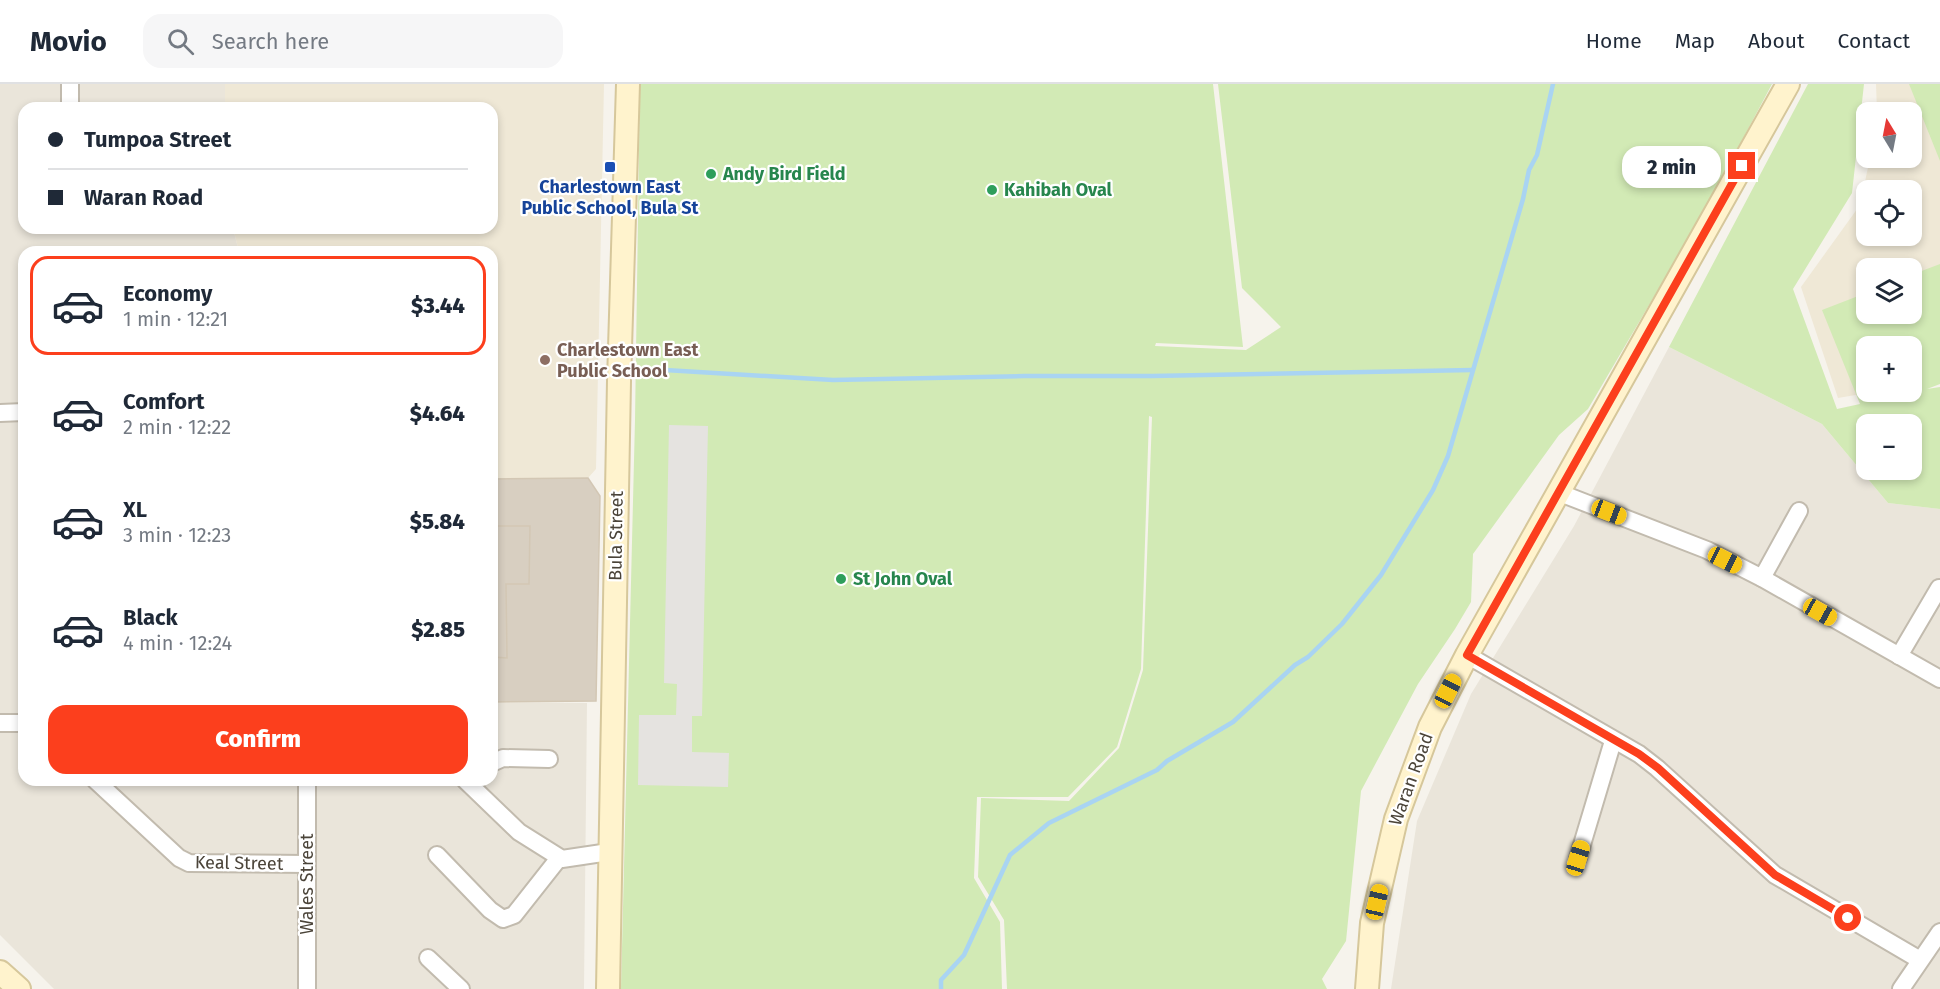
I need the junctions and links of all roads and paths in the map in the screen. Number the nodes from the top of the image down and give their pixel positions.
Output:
1 (70, 84) edge
2 (628, 84) edge
3 (1788, 84) edge
4 (70, 102) edge
5 (18, 412) edge
6 (0, 413) edge
7 (1560, 493) junction
8 (1799, 511) dead end
9 (1762, 578) junction
10 (1939, 588) edge
11 (1467, 655) junction
12 (1899, 656) junction
13 (1940, 679) edge
14 (0, 723) edge
15 (18, 723) edge
16 (1613, 741) junction
17 (549, 759) dead end
18 (498, 760) edge
19 (101, 786) edge
20 (307, 786) edge
21 (474, 786) edge
22 (609, 852) junction
23 (437, 855) dead end
24 (559, 858) junction
25 (1578, 858) dead end
26 (307, 864) junction
27 (1940, 932) edge
28 (428, 958) dead end
29 (1920, 960) junction
30 (0, 972) edge
31 (19, 989) edge
32 (307, 989) edge
33 (461, 989) edge
34 (608, 989) edge
35 (1367, 989) edge
36 (1901, 989) edge

1 - 4 street
2 - 22 main road, Bula Street
3 - 7 main road, Waran Road
5 - 6 street
7 - 9 street
7 - 11 main road, Waran Road
8 - 9 street
9 - 12 street
10 - 12 street
11 - 16 street
11 - 35 main road, Waran Road
12 - 13 street
14 - 15 street
16 - 25 street
16 - 29 street
17 - 18 street
19 - 26 street, Keal Street
20 - 26 street, Wales Street
21 - 24 street
22 - 24 street
22 - 34 main road, Bula Street
23 - 24 street
26 - 32 street, Wales Street
27 - 29 street
28 - 33 street
29 - 36 street
30 - 31 main road

